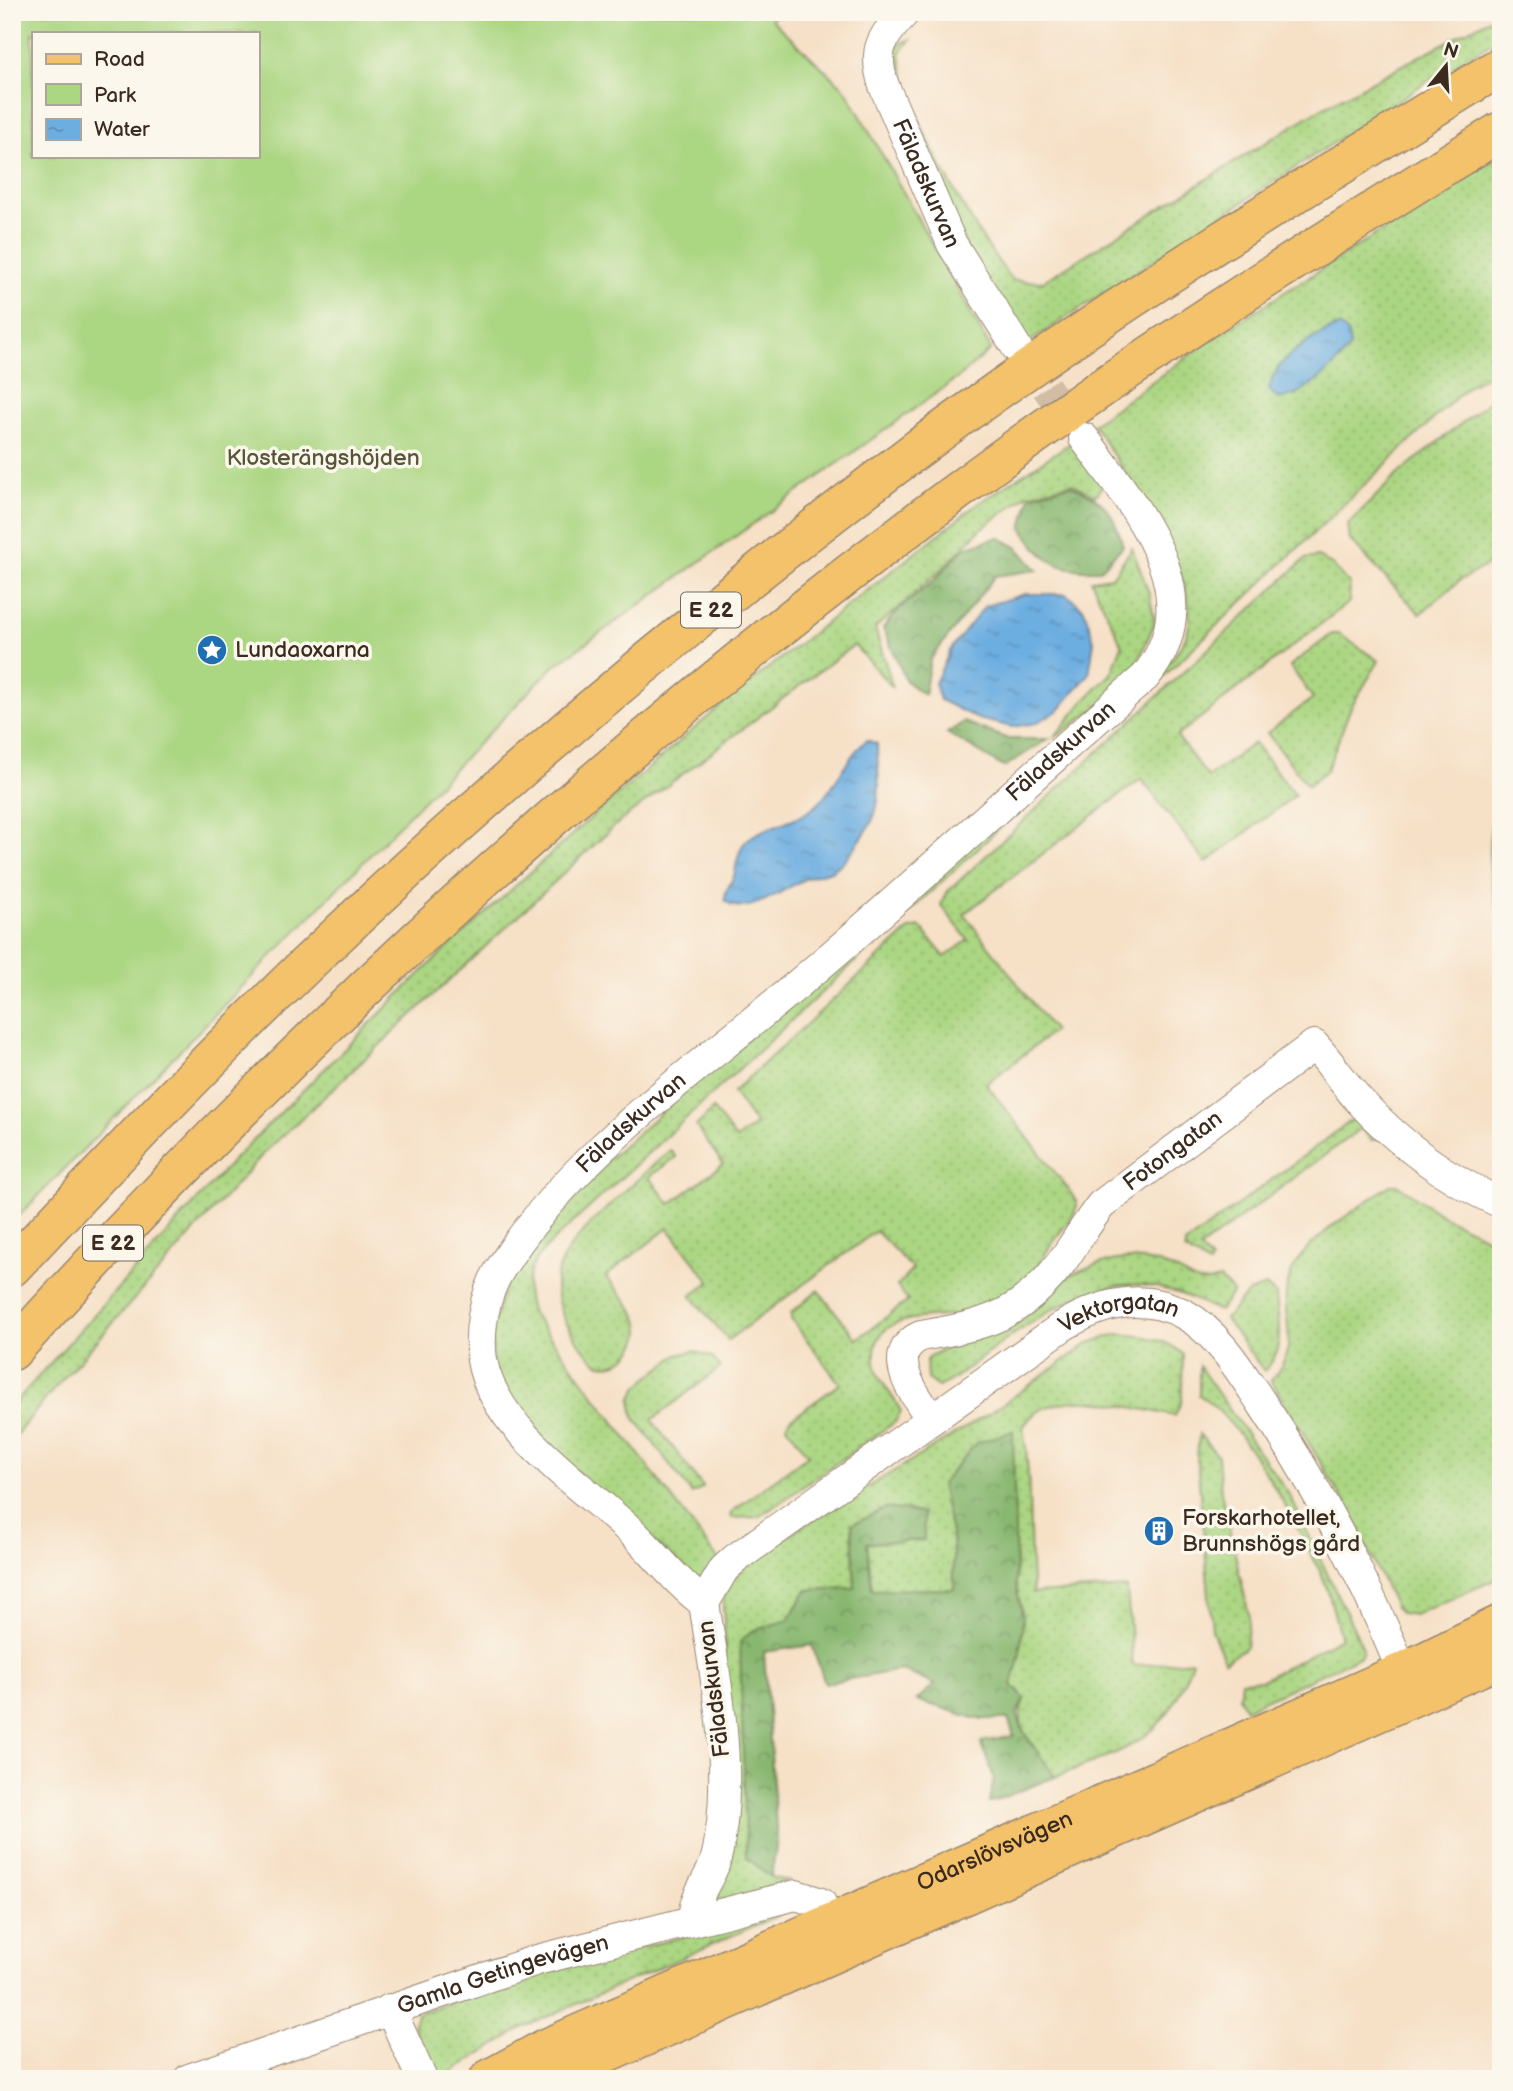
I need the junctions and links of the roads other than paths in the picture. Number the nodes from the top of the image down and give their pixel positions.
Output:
1 (905, 12) edge
2 (1501, 66) edge
3 (1501, 131) edge
4 (1017, 348) tunnel mouth
5 (1084, 438) tunnel mouth
6 (1501, 1203) edge
7 (12, 1267) edge
8 (12, 1351) edge
9 (933, 1419) junction
10 (704, 1603) junction
11 (1501, 1624) edge
12 (1501, 1658) edge
13 (1407, 1684) junction
14 (805, 1892) dead end
15 (694, 1919) junction
16 (390, 2009) junction
17 (190, 2079) edge
18 (422, 2079) edge
19 (489, 2079) edge
20 (549, 2079) edge

1 - 4 street, Fäladskurvan
2 - 7 main road, E 22
3 - 8 main road, E 22
5 - 10 street, Fäladskurvan
6 - 9 street, Fotongatan
9 - 10 street, Vektorgatan
9 - 13 street, Vektorgatan
10 - 15 street, Fäladskurvan
11 - 13 main road, Odarslövsvägen
12 - 13 main road, Odarslövsvägen
13 - 19 main road, Odarslövsvägen
13 - 20 main road, Odarslövsvägen
14 - 15 street, Gamla Getingevägen
15 - 16 street, Gamla Getingevägen
16 - 17 street, Gamla Getingevägen
16 - 18 street

